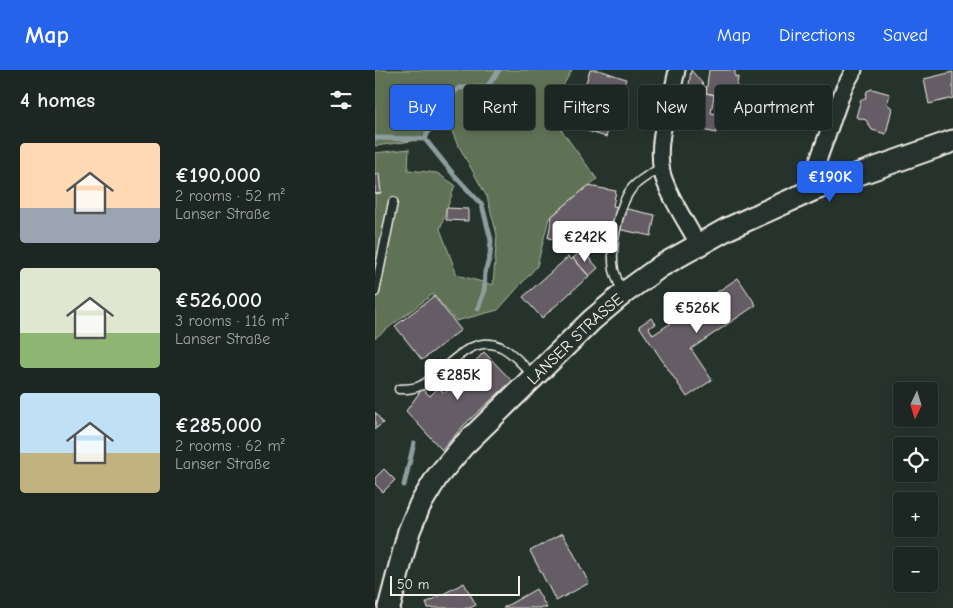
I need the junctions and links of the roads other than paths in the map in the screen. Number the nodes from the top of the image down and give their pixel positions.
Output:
1 (677, 70) edge
2 (854, 70) edge
3 (953, 141) edge
4 (662, 167) junction
5 (813, 190) junction
6 (393, 202) dead end
7 (698, 244) junction
8 (375, 292) edge
9 (624, 293) junction
10 (534, 376) junction
11 (399, 389) dead end
12 (389, 608) edge

1 - 4 street
2 - 5 street
3 - 5 main road, LANSER STRASSE
4 - 7 street
4 - 9 lane
5 - 7 main road, LANSER STRASSE
6 - 8 lane
7 - 9 main road, LANSER STRASSE
9 - 10 main road, LANSER STRASSE
10 - 11 lane
10 - 12 main road, LANSER STRASSE

